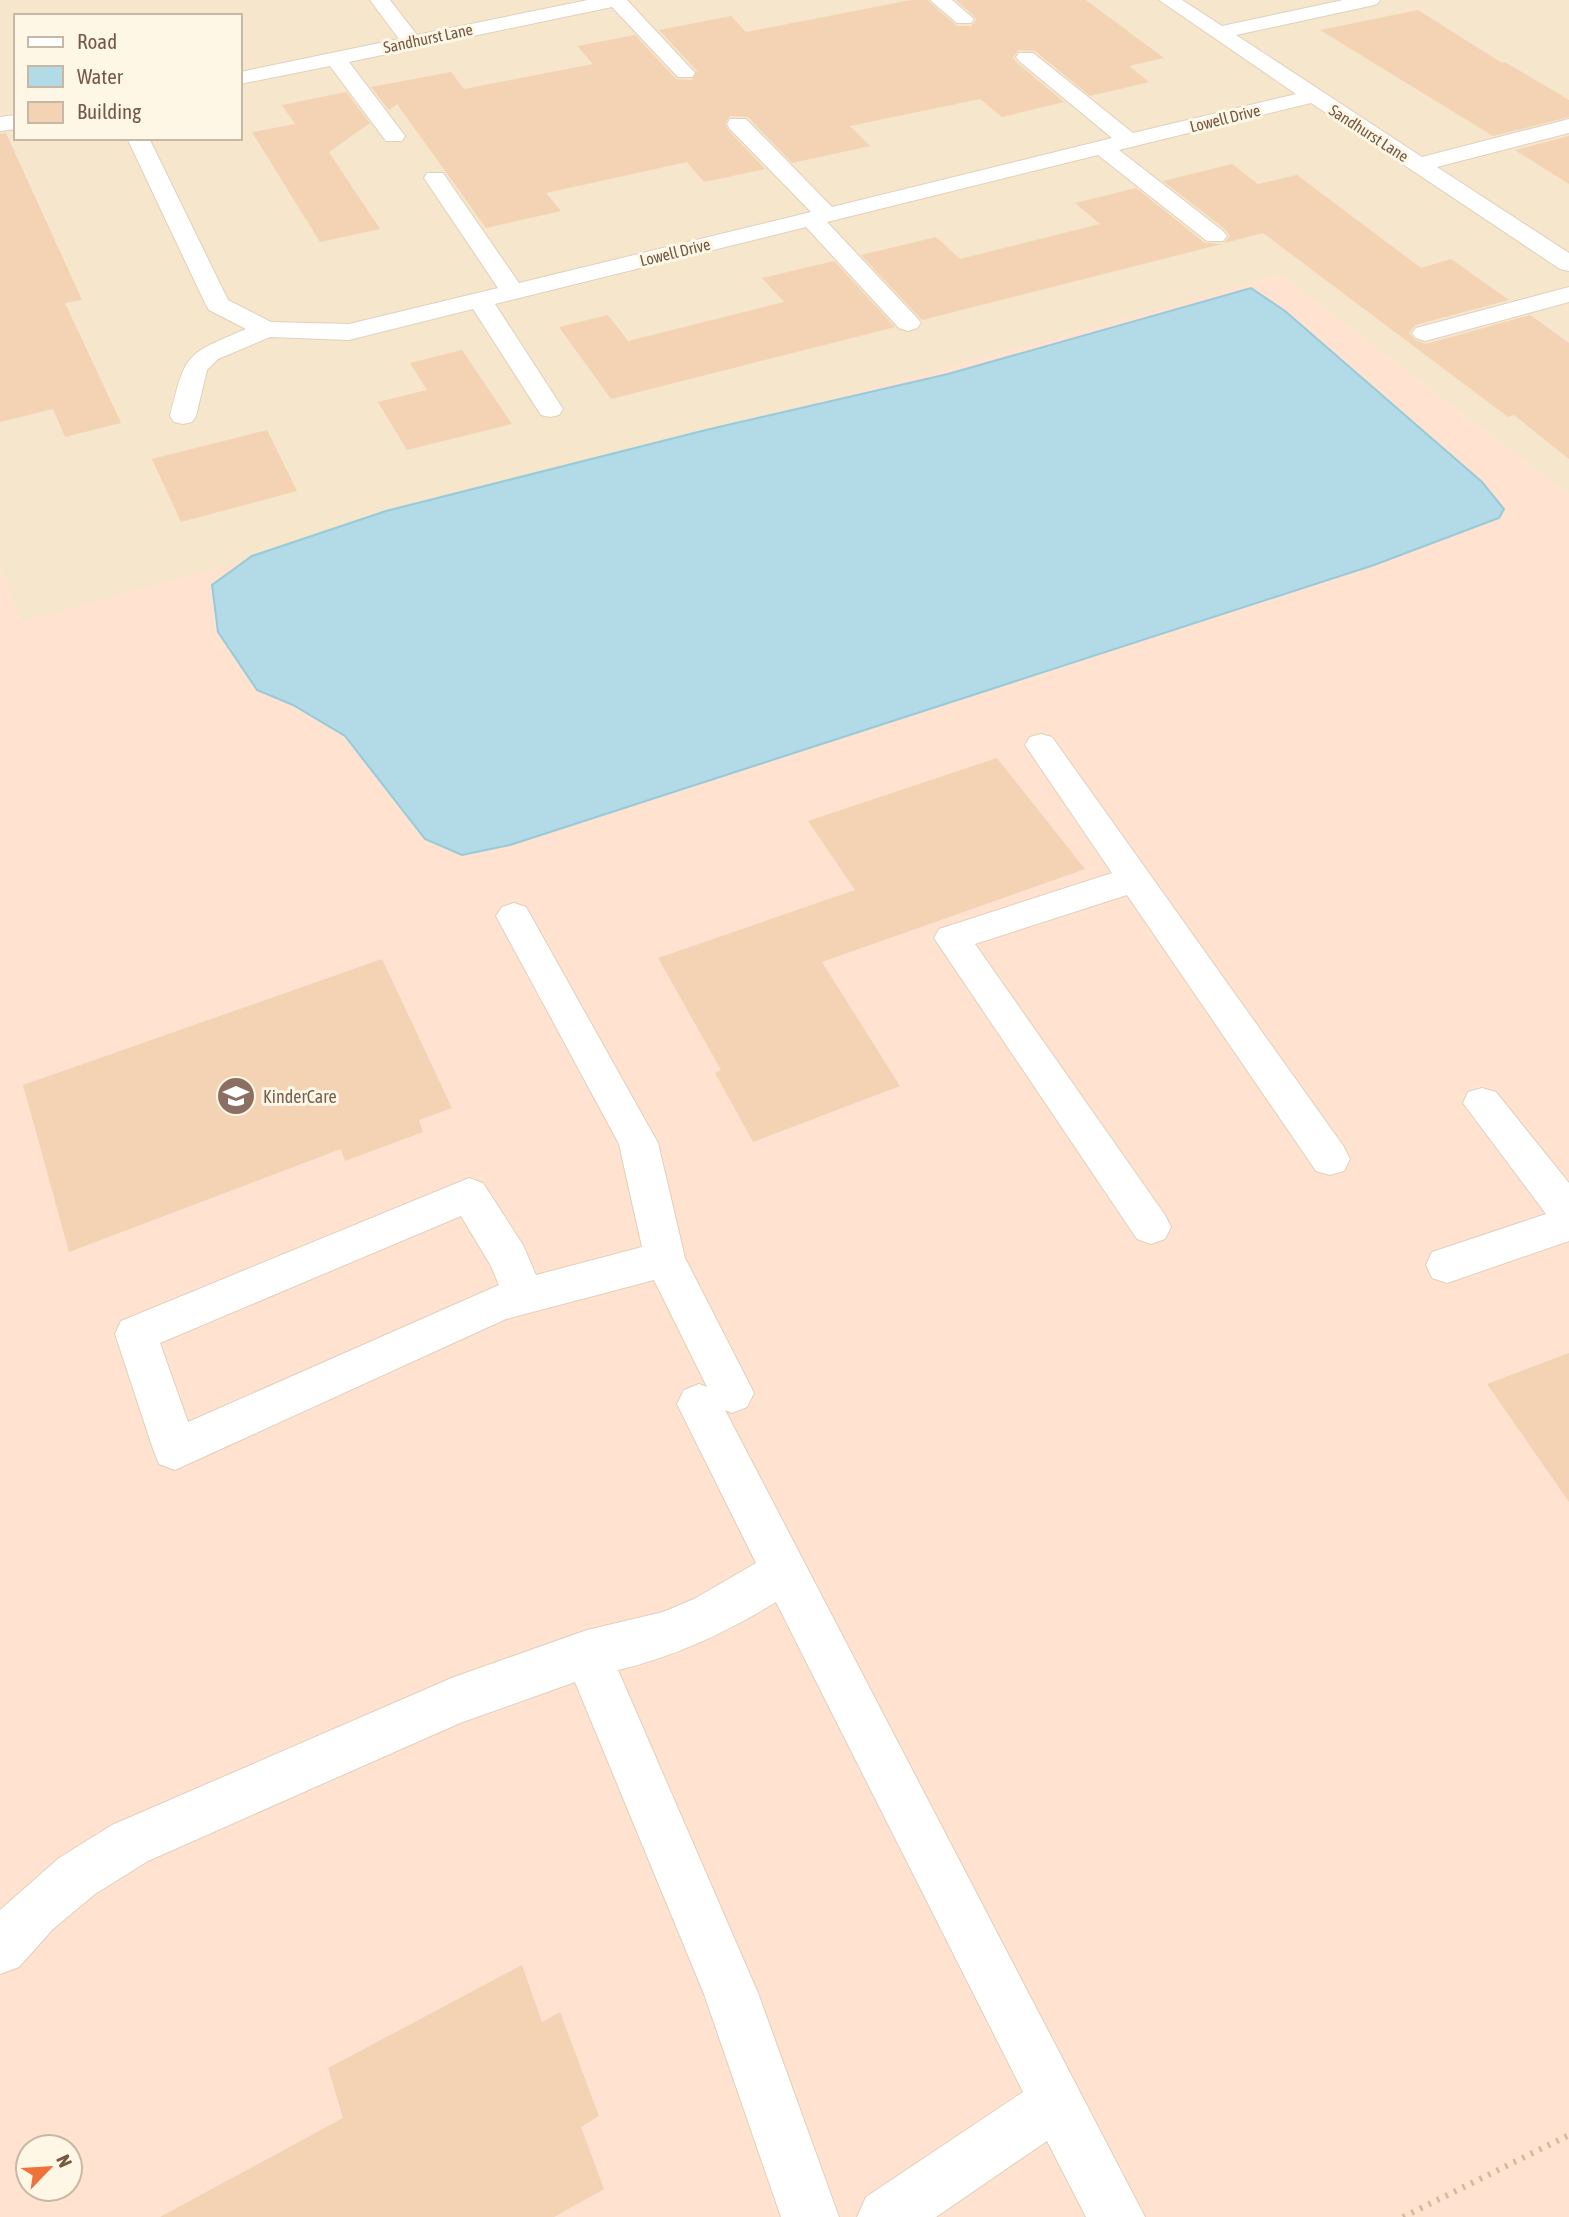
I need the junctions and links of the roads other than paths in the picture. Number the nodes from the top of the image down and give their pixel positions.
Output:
1 (380, 0) edge
2 (617, 0) edge
3 (940, 0) edge
4 (1169, 0) edge
5 (1370, 0) edge
6 (964, 19) dead end
7 (1219, 33) junction
8 (412, 42) junction
9 (1026, 57) dead end
10 (335, 58) junction
11 (685, 73) dead end
12 (242, 78) edge
13 (1313, 96) junction
14 (738, 124) dead end
15 (1569, 126) edge
16 (394, 136) dead end
17 (139, 140) edge
18 (1129, 141) junction
19 (1102, 148) junction
20 (1418, 165) junction
21 (435, 178) dead end
22 (819, 217) junction
23 (1215, 236) dead end
24 (1569, 264) edge
25 (513, 292) junction
26 (1569, 293) edge
27 (480, 300) junction
28 (908, 323) dead end
29 (266, 329) junction
30 (1425, 333) dead end
31 (550, 409) dead end
32 (183, 416) dead end
33 (1041, 744) dead end
34 (1135, 878) junction
35 (514, 916) dead end
36 (1482, 1103) dead end
37 (1330, 1159) dead end
38 (1569, 1213) edge
39 (1569, 1224) edge
40 (1152, 1227) dead end
41 (665, 1259) junction
42 (1447, 1265) dead end
43 (524, 1296) junction
44 (784, 1572) junction
45 (587, 1654) junction
46 (0, 1948) edge
47 (1056, 2102) junction
48 (810, 2217) edge
49 (886, 2217) edge
50 (1116, 2217) edge

1 - 8 street
2 - 8 street, Sandhurst Lane
2 - 11 street
3 - 6 street
4 - 7 street, Sandhurst Lane
5 - 7 street
7 - 13 street, Sandhurst Lane
8 - 10 street, Sandhurst Lane
9 - 18 street
10 - 12 street, Sandhurst Lane
10 - 16 street
13 - 18 street, Lowell Drive
13 - 20 street, Sandhurst Lane
14 - 22 street
15 - 20 street
17 - 29 street, Lowell Drive
18 - 19 street, Lowell Drive
19 - 22 street, Lowell Drive
19 - 23 street
20 - 24 street, Sandhurst Lane
21 - 25 street
22 - 25 street, Lowell Drive
22 - 28 street
25 - 27 street, Lowell Drive
26 - 30 street
27 - 29 street, Lowell Drive
27 - 31 street
29 - 32 street
33 - 34 street
34 - 37 street
34 - 40 street
35 - 41 street
36 - 38 street
39 - 42 street
41 - 43 street
41 - 44 street
43 - 43 street
44 - 45 street
44 - 47 street
45 - 46 street
45 - 48 street
47 - 49 street
47 - 50 street

